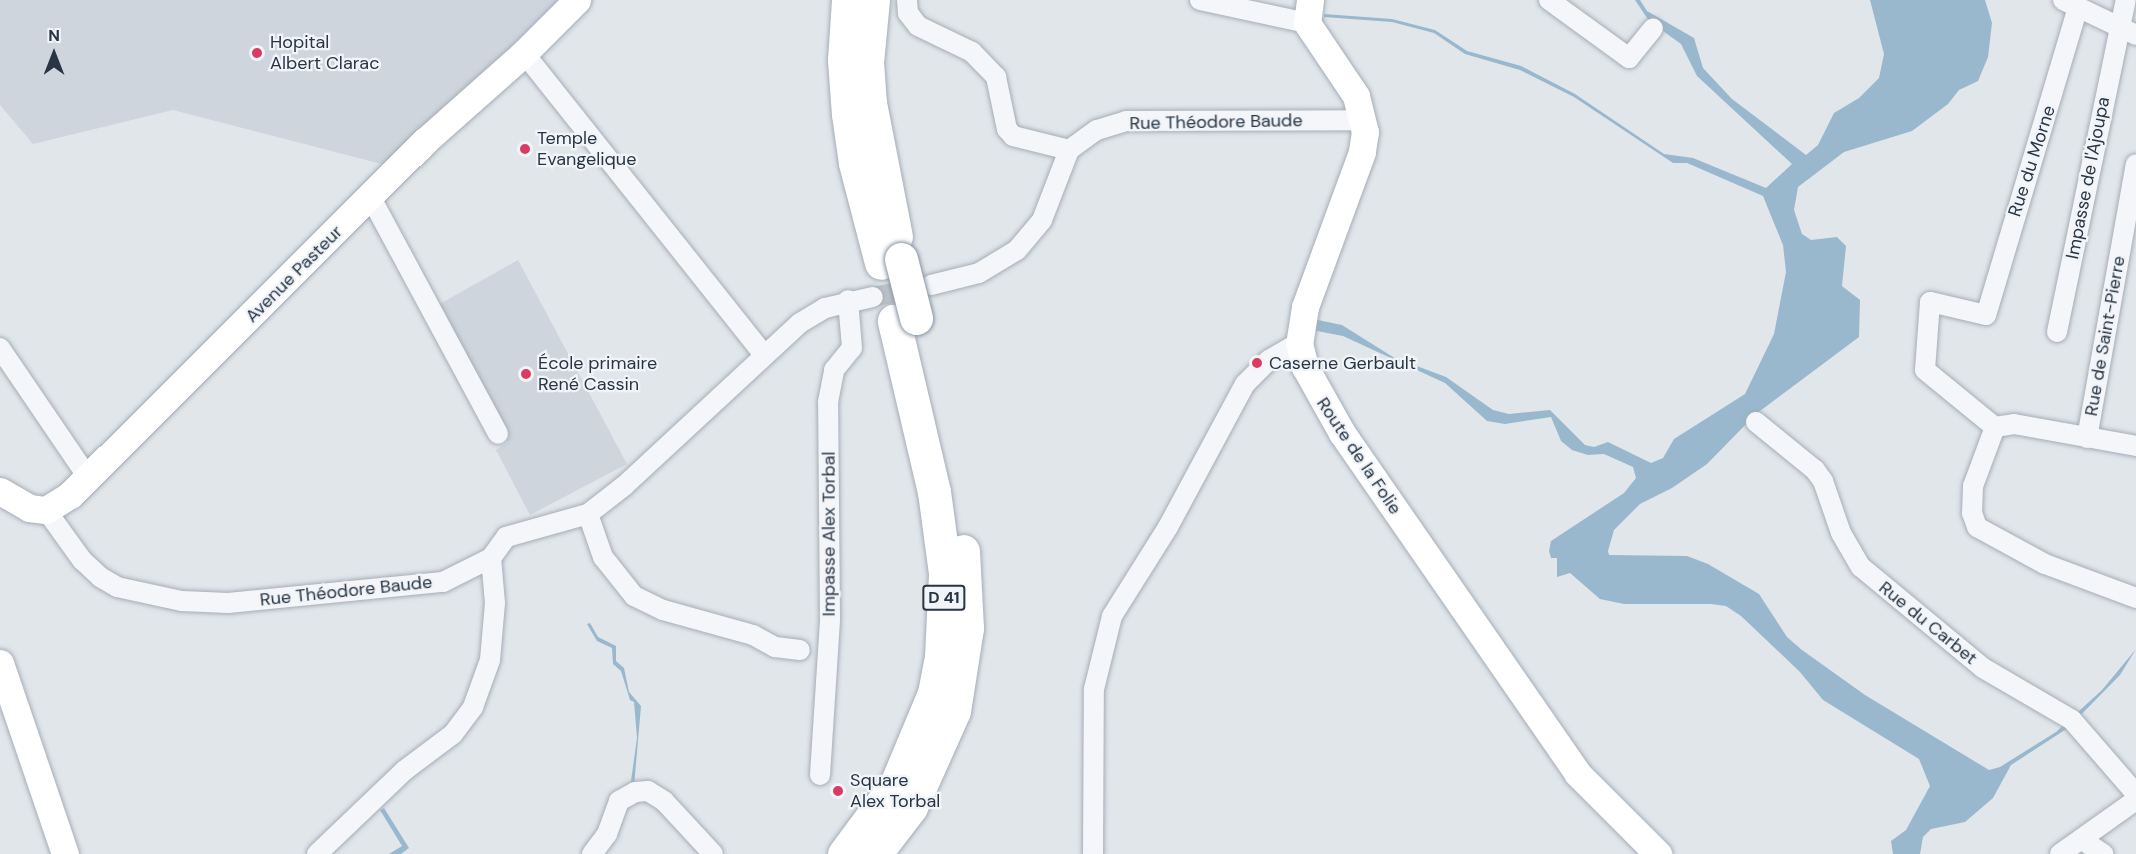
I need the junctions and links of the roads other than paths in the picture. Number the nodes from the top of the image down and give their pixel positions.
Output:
1 (577, 0) edge
2 (849, 0) edge
3 (873, 0) edge
4 (907, 0) edge
5 (1200, 0) edge
6 (1549, 0) edge
7 (2126, 0) edge
8 (2070, 3) edge
9 (1309, 11) edge
10 (2118, 25) junction
11 (1653, 28) dead end
12 (2136, 35) edge
13 (524, 54) junction
14 (1362, 120) junction
15 (1069, 150) junction
16 (2136, 164) edge
17 (370, 196) junction
18 (2130, 222) edge
19 (891, 261) junction
20 (931, 285) tunnel mouth
21 (873, 297) tunnel mouth
22 (848, 300) junction
23 (905, 320) junction
24 (2057, 332) dead end
25 (1299, 343) junction
26 (0, 348) edge
27 (764, 355) junction
28 (1756, 422) dead end
29 (1995, 427) junction
30 (498, 434) dead end
31 (2087, 438) junction
32 (2136, 446) edge
33 (87, 476) junction
34 (0, 490) edge
35 (46, 510) junction
36 (588, 514) junction
37 (492, 558) junction
38 (2136, 598) edge
39 (800, 650) dead end
40 (0, 663) edge
41 (820, 775) dead end
42 (2136, 794) edge
43 (2136, 800) edge
44 (2081, 839) junction
45 (65, 854) edge
46 (316, 854) edge
47 (592, 854) edge
48 (713, 854) edge
49 (844, 854) edge
50 (875, 854) edge
51 (1093, 854) edge
52 (1658, 854) edge
53 (2060, 854) edge
54 (2103, 854) edge

1 - 13 street, Avenue Pasteur
2 - 19 highway, D 41
3 - 19 highway, D 41
4 - 15 street
5 - 9 street
6 - 11 street
7 - 10 street, Impasse de l'Ajoupa
8 - 10 street
8 - 29 street, Rue du Morne
9 - 14 street, Route de la Folie
10 - 12 street
10 - 24 street, Impasse de l'Ajoupa
13 - 17 street, Avenue Pasteur
13 - 27 street
14 - 15 street, Rue Théodore Baude
14 - 25 street, Route de la Folie
15 - 20 street
16 - 18 street, Rue de Saint-Pierre
17 - 30 street
17 - 33 street, Avenue Pasteur
18 - 31 street, Rue de Saint-Pierre
19 - 23 highway, D 41, bridge
21 - 22 street, Rue Théodore Baude
22 - 27 street, Rue Théodore Baude
22 - 41 street, Impasse Alex Torbal
23 - 49 highway, D 41
23 - 50 highway, D 41
25 - 51 street
25 - 52 street, Route de la Folie
26 - 33 street
27 - 36 street, Rue Théodore Baude
28 - 42 street, Rue du Carbet
29 - 31 street
29 - 38 street
31 - 32 street
33 - 35 street, Avenue Pasteur
34 - 35 street
35 - 37 street, Rue Théodore Baude
36 - 37 street, Rue Théodore Baude
36 - 39 street
37 - 46 street
40 - 45 street
43 - 44 street
44 - 53 street
44 - 54 street
47 - 48 street

